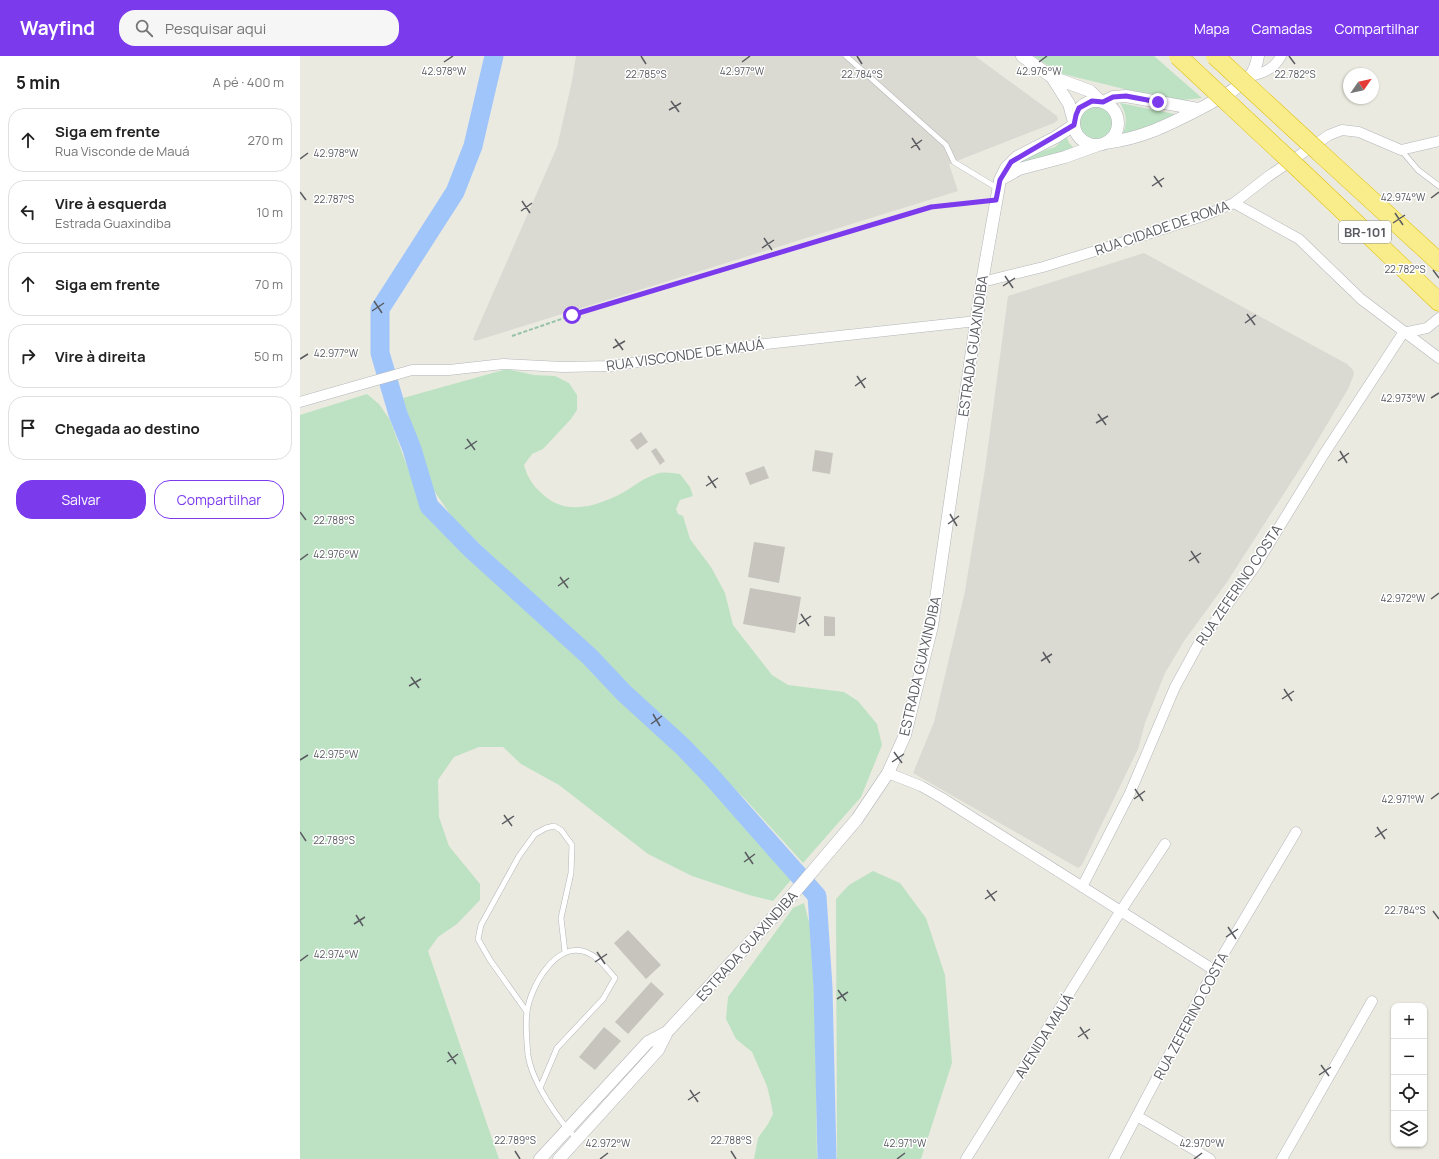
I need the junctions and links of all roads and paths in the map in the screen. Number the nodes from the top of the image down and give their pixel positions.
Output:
1 (846, 56) edge
2 (1022, 56) edge
3 (1178, 56) edge
4 (1215, 56) edge
5 (1258, 56) edge
6 (1281, 56) edge
7 (1250, 76) junction
8 (1052, 77) junction
9 (1102, 101) junction
10 (1198, 109) junction
11 (1074, 123) junction
12 (1439, 141) edge
13 (1101, 144) junction
14 (1401, 150) junction
15 (999, 184) junction
16 (1439, 186) edge
17 (996, 200) junction
18 (1234, 203) junction
19 (1439, 262) edge
20 (982, 282) junction
21 (1435, 298) edge
22 (1439, 318) edge
23 (977, 321) junction
24 (1403, 333) junction
25 (512, 336) dead end
26 (1439, 358) edge
27 (300, 402) edge
28 (888, 773) junction
29 (1296, 832) dead end
30 (1165, 844) dead end
31 (1082, 887) junction
32 (1120, 912) junction
33 (565, 952) junction
34 (1214, 970) junction
35 (1372, 1001) dead end
36 (527, 1012) junction
37 (668, 1032) junction
38 (540, 1088) junction
39 (1138, 1116) junction
40 (567, 1129) junction
41 (577, 1139) junction
42 (540, 1159) edge
43 (559, 1159) edge
44 (966, 1159) edge
45 (1114, 1159) edge
46 (1210, 1159) edge
47 (1282, 1159) edge

1 - 15 lane
2 - 8 street
3 - 21 highway, BR-101, bridge
4 - 19 highway, BR-101, bridge
5 - 7 street
6 - 7 street
7 - 10 street
8 - 9 street
8 - 11 street
9 - 10 street
9 - 11 street
9 - 13 street
10 - 13 street
11 - 13 street
11 - 15 street
12 - 14 street
13 - 15 street
14 - 16 lane
14 - 18 street, RUA CIDADE DE ROMA
15 - 17 street, ESTRADA GUAXINDIBA
17 - 20 street, ESTRADA GUAXINDIBA
17 - 25 path
18 - 20 street, RUA CIDADE DE ROMA
18 - 24 street
20 - 23 street, ESTRADA GUAXINDIBA
22 - 24 street
23 - 27 street, RUA VISCONDE DE MAUÁ
23 - 28 street, ESTRADA GUAXINDIBA
24 - 26 street
24 - 31 street, RUA ZEFERINO COSTA
28 - 31 street
28 - 37 street, ESTRADA GUAXINDIBA
29 - 34 street, RUA ZEFERINO COSTA
30 - 32 street, AVENIDA MAUÁ
31 - 32 street
32 - 34 street
32 - 44 street, AVENIDA MAUÁ
33 - 36 lane
33 - 36 lane
33 - 38 lane
34 - 39 street, RUA ZEFERINO COSTA
35 - 47 street
36 - 38 lane
37 - 40 street, ESTRADA GUAXINDIBA
37 - 41 street, ESTRADA GUAXINDIBA
38 - 40 lane
39 - 45 street, RUA ZEFERINO COSTA
39 - 46 street
40 - 41 lane
40 - 42 street, ESTRADA GUAXINDIBA
41 - 43 street, ESTRADA GUAXINDIBA

